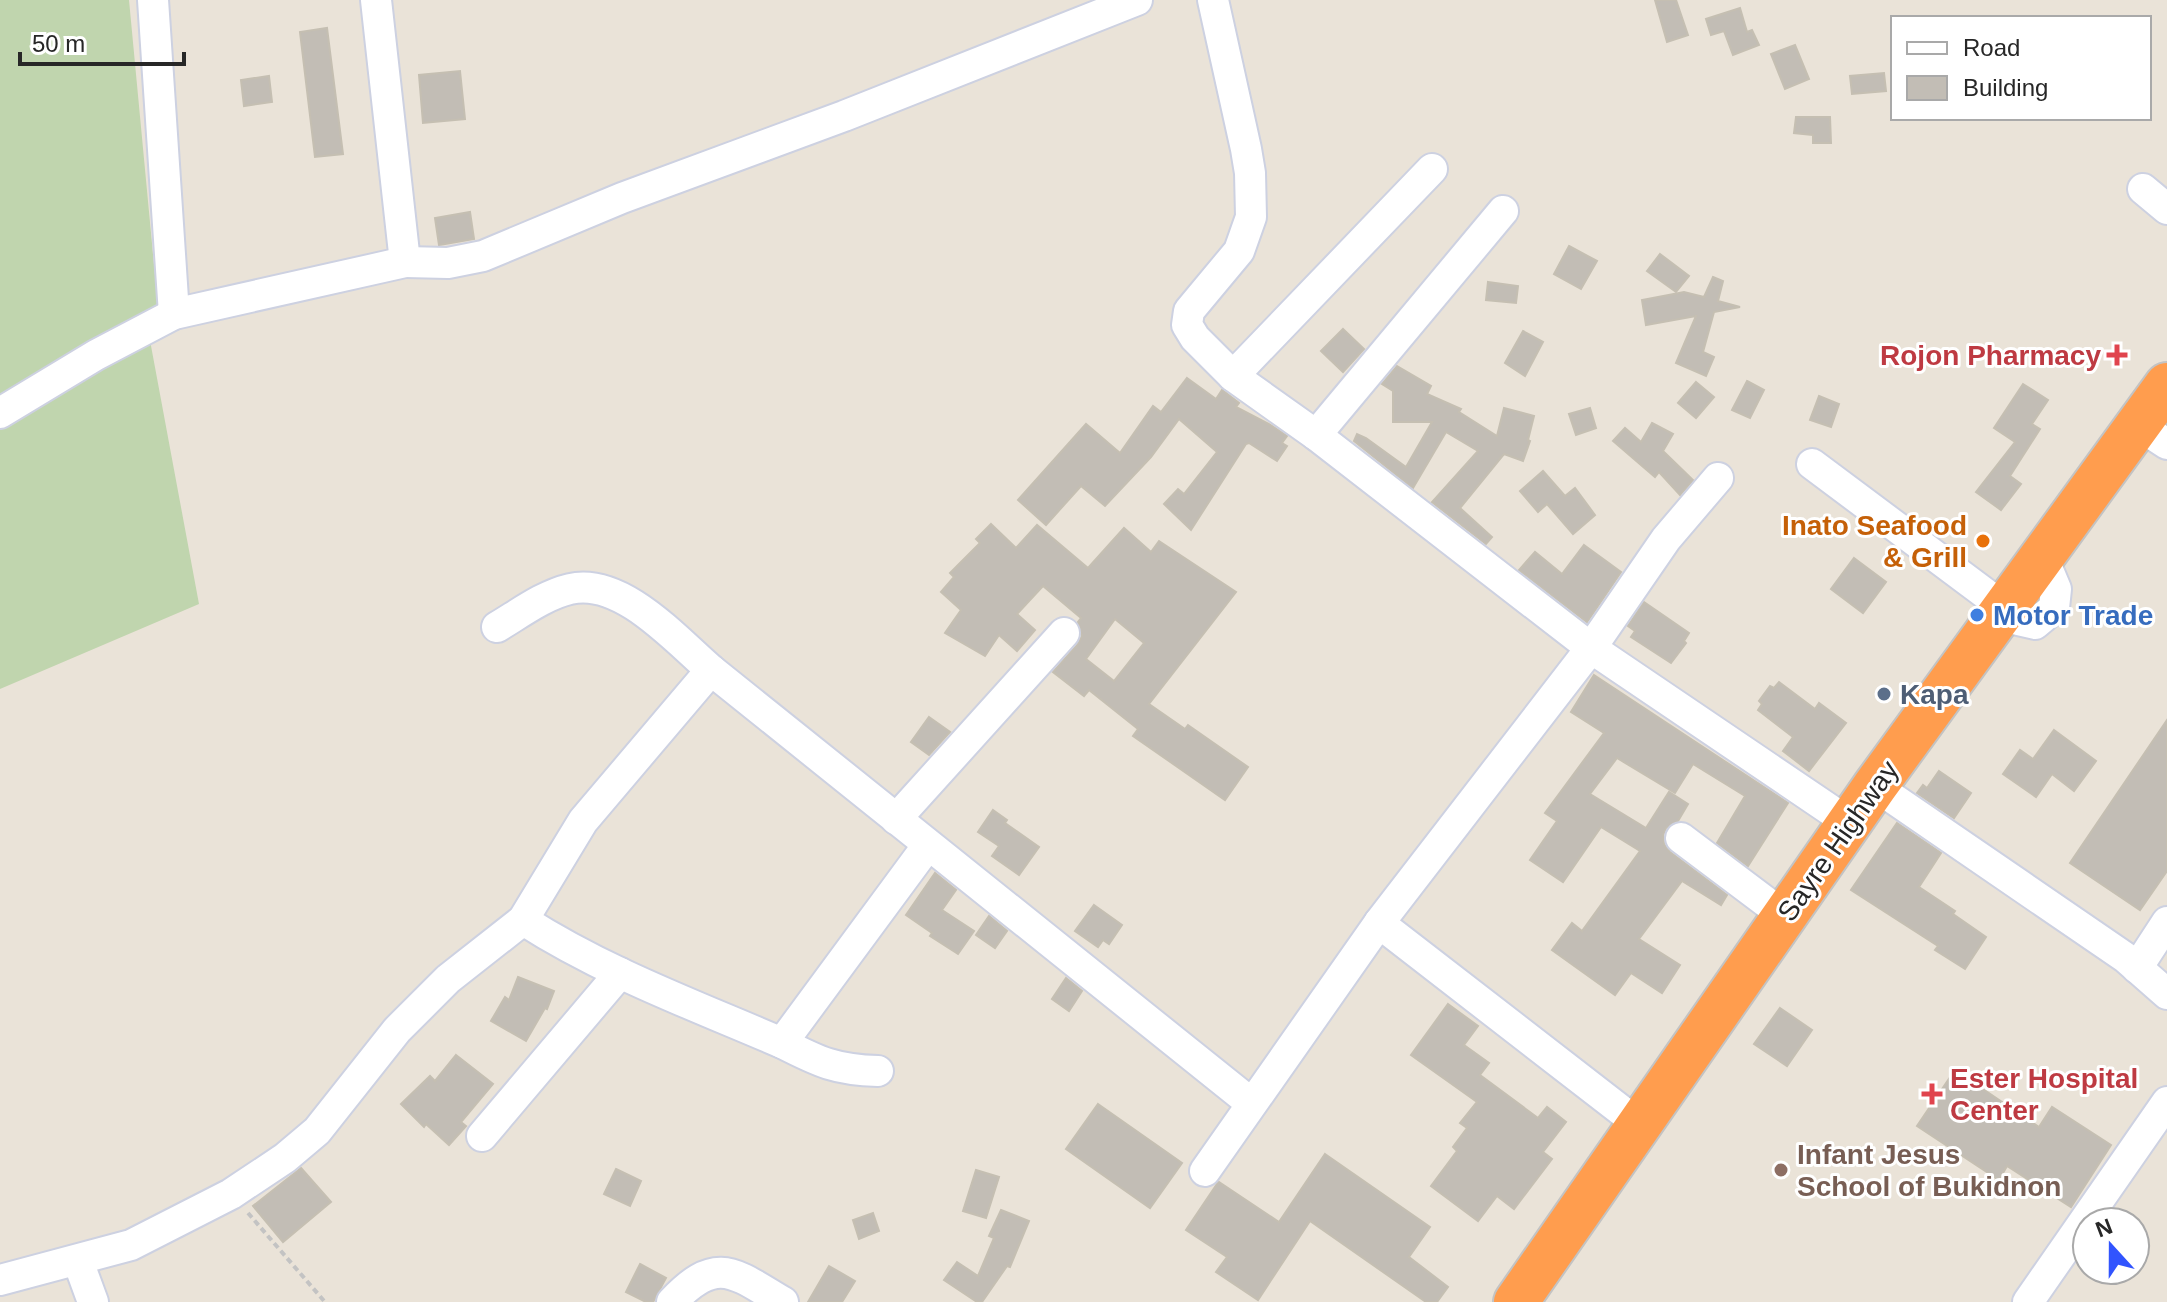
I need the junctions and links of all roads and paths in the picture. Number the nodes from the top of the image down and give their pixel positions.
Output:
1 (153, 0) edge
2 (376, 0) edge
3 (1137, 0) edge
4 (1213, 0) edge
5 (1432, 169) dead end
6 (2143, 189) dead end
7 (2167, 209) edge
8 (1503, 211) dead end
9 (405, 262) junction
10 (174, 314) junction
11 (1233, 376) junction
12 (2167, 385) edge
13 (0, 413) edge
14 (1316, 435) junction
15 (2153, 435) edge
16 (1812, 464) dead end
17 (1718, 478) dead end
18 (2003, 613) junction
19 (497, 627) dead end
20 (1064, 633) dead end
21 (1591, 648) junction
22 (711, 670) junction
23 (1875, 786) junction
24 (896, 819) junction
25 (1851, 824) junction
26 (1681, 838) dead end
27 (928, 845) junction
28 (1786, 917) junction
29 (523, 920) junction
30 (2167, 922) edge
31 (1379, 923) junction
32 (2137, 968) junction
33 (620, 973) junction
34 (2167, 994) edge
35 (782, 1043) junction
36 (878, 1071) dead end
37 (2167, 1102) edge
38 (1251, 1103) junction
39 (1640, 1125) junction
40 (482, 1136) dead end
41 (1205, 1171) dead end
42 (231, 1194) junction
43 (78, 1261) junction
44 (0, 1280) edge
45 (93, 1302) edge
46 (325, 1302) edge
47 (672, 1302) edge
48 (783, 1302) edge
49 (1516, 1302) edge
50 (2028, 1302) edge

1 - 10 street
2 - 9 street
3 - 9 street
4 - 11 street
5 - 11 street
6 - 7 street
8 - 14 street
9 - 10 street
10 - 13 street
11 - 14 street
12 - 15 highway, Sayre Highway
14 - 21 street
15 - 18 highway, Sayre Highway
16 - 18 street
17 - 21 street
18 - 23 highway, Sayre Highway
19 - 22 street
20 - 24 street
21 - 25 street
21 - 31 street
22 - 24 street
22 - 29 street
23 - 25 highway, Sayre Highway
23 - 32 street
24 - 27 street
25 - 28 highway, Sayre Highway
26 - 28 street
27 - 35 street
27 - 38 street
28 - 39 highway, Sayre Highway
29 - 33 street
29 - 42 street
30 - 32 street
31 - 38 street
31 - 39 street
32 - 34 street
33 - 35 street
33 - 40 street
35 - 36 street
37 - 50 street
38 - 41 street
39 - 49 highway, Sayre Highway
42 - 43 street
42 - 46 path
43 - 44 street
43 - 45 street
47 - 48 street

